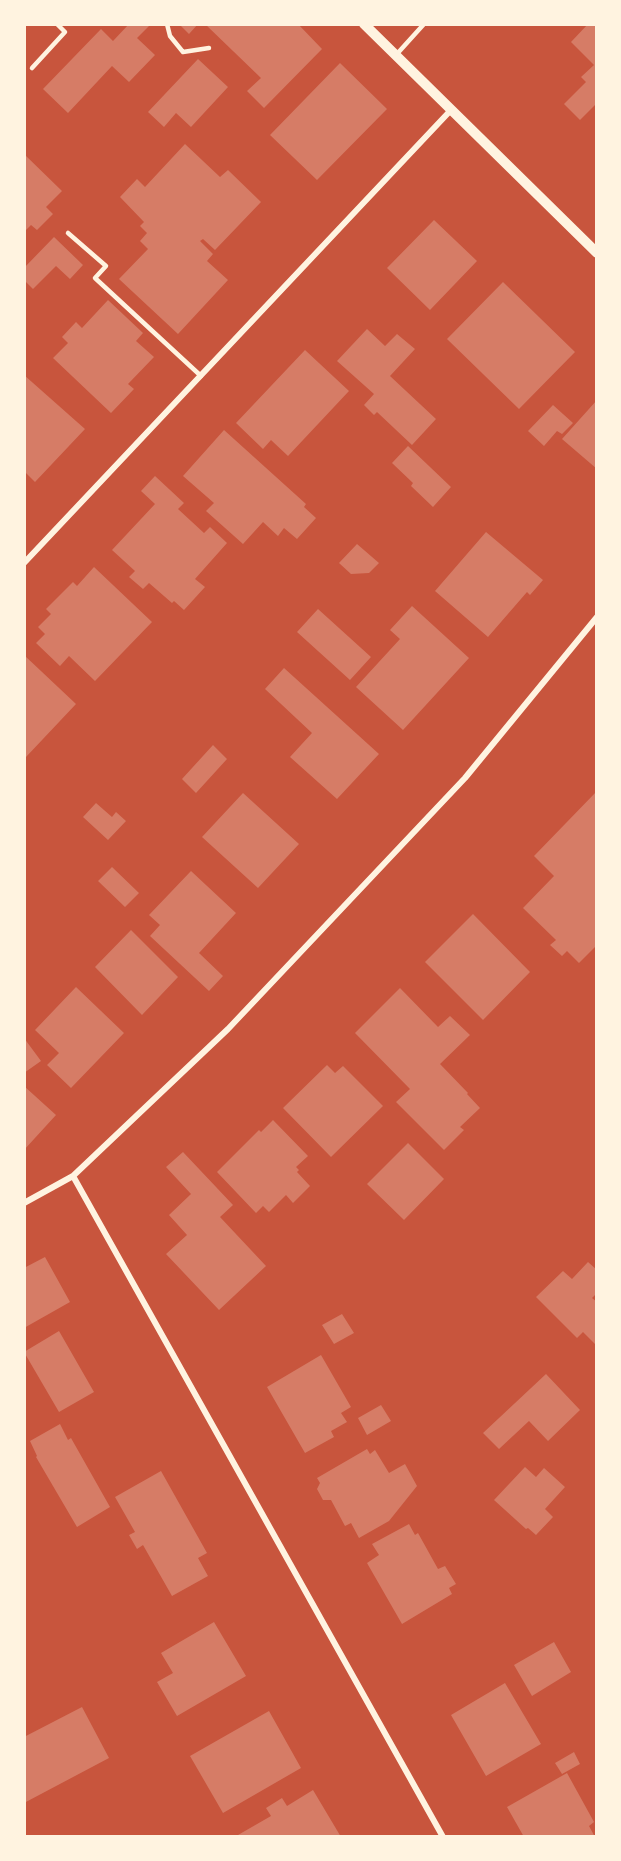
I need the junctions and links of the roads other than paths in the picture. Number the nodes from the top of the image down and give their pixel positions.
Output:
1 (57, 24) edge
2 (167, 24) edge
3 (364, 24) edge
4 (423, 24) edge
5 (209, 48) dead end
6 (396, 55) junction
7 (32, 68) dead end
8 (452, 110) junction
9 (69, 233) dead end
10 (597, 253) edge
11 (201, 376) junction
12 (24, 563) edge
13 (597, 616) edge
14 (73, 1176) junction
15 (24, 1203) edge
16 (443, 1837) edge

1 - 7 lane
2 - 5 lane
3 - 6 street
4 - 6 lane
6 - 8 street
8 - 10 street
8 - 11 street
9 - 11 lane
11 - 12 street
13 - 14 street
14 - 15 street
14 - 16 street

